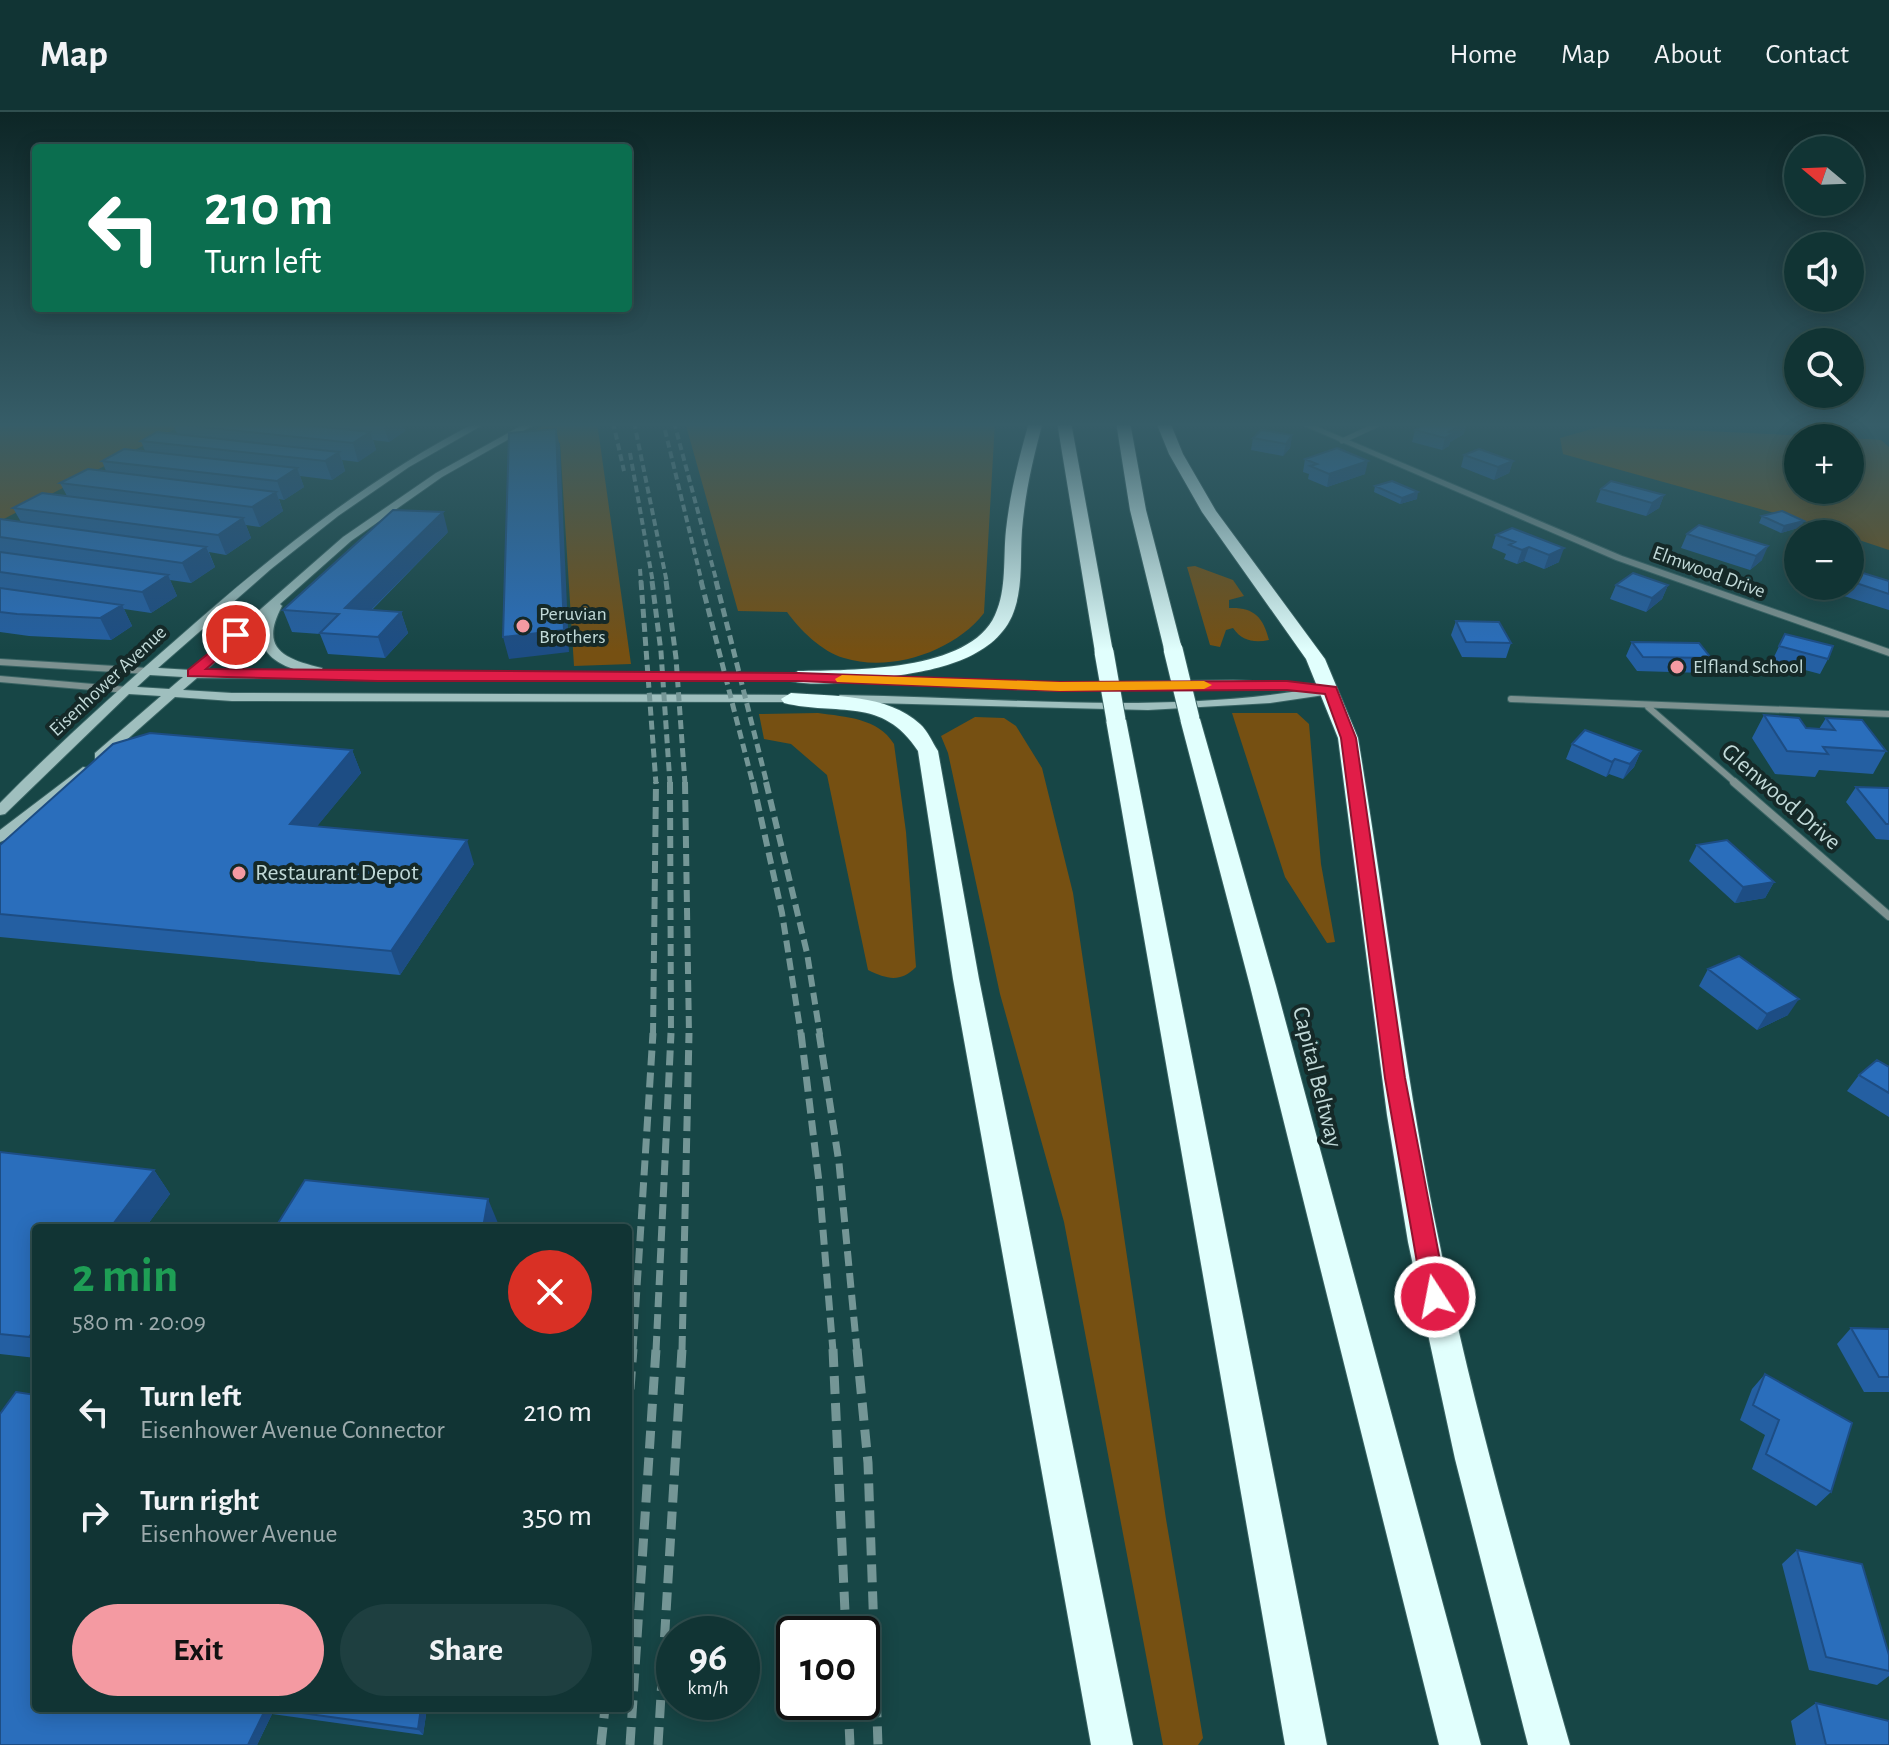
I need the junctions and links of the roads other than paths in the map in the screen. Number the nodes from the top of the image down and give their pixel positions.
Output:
1 (353, 498) edge
2 (404, 498) edge
3 (1019, 498) edge
4 (1077, 498) edge
5 (1135, 498) edge
6 (1200, 498) edge
7 (1478, 498) edge
8 (287, 590) junction
9 (1889, 653) edge
10 (0, 662) edge
11 (147, 671) junction
12 (193, 673) junction
13 (355, 677) junction
14 (0, 679) edge
15 (794, 688) junction
16 (127, 690) junction
17 (1331, 690) junction
18 (172, 693) junction
19 (1511, 699) dead end
20 (1647, 706) junction
21 (1889, 714) edge
22 (0, 811) edge
23 (0, 837) edge
24 (1889, 916) edge
25 (1112, 1745) edge
26 (1306, 1745) edge
27 (1460, 1745) edge
28 (1549, 1745) edge

1 - 11 main road, Eisenhower Avenue
2 - 8 main road
3 - 15 highway
4 - 26 highway, bridge
5 - 27 highway, Capital Beltway, bridge
6 - 17 highway
7 - 9 street, Elmwood Drive
8 - 12 main road
8 - 13 main road
10 - 11 street
11 - 12 main road
11 - 16 main road, Eisenhower Avenue
12 - 13 main road
12 - 18 main road
13 - 15 main road
14 - 16 street
15 - 17 main road
15 - 17 main road
15 - 18 main road
15 - 25 highway
16 - 18 main road
16 - 22 main road, Eisenhower Avenue
17 - 28 highway
18 - 23 main road
19 - 20 street
20 - 21 street
20 - 24 street, Glenwood Drive

